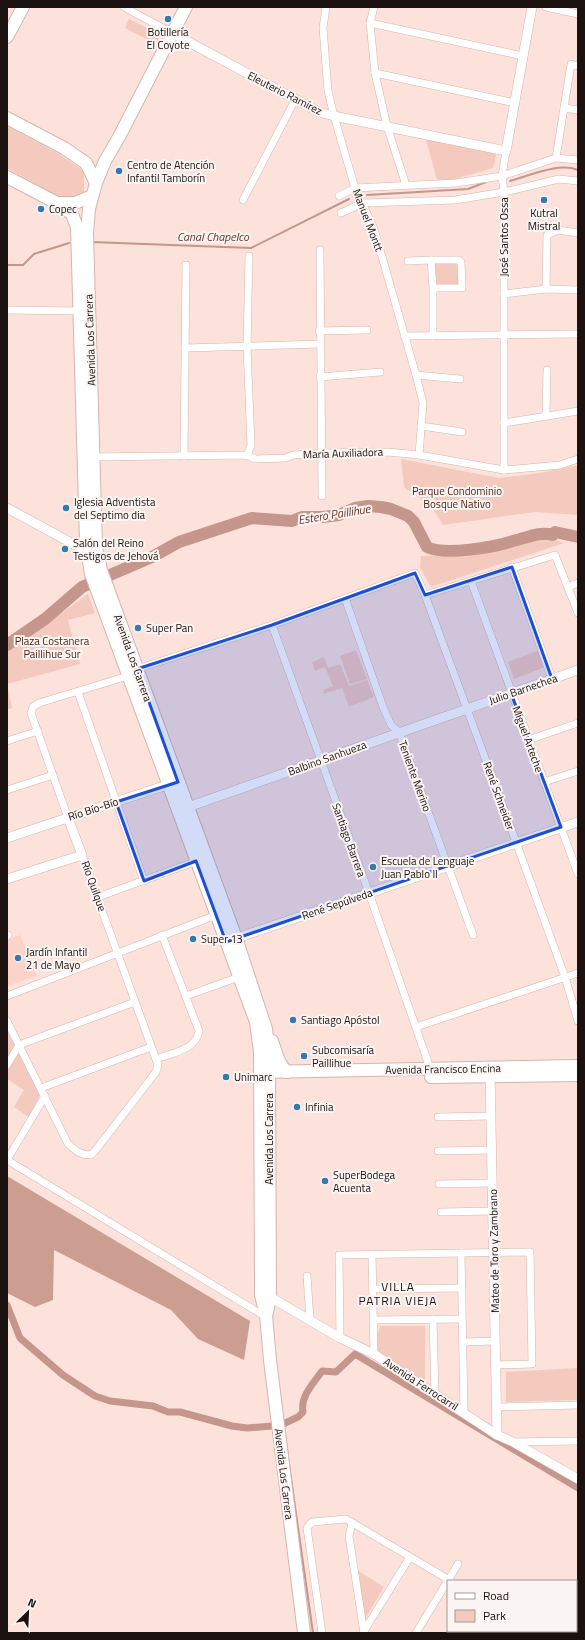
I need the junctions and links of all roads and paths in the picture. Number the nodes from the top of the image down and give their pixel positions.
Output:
1 (23, 7) edge
2 (124, 7) edge
3 (186, 7) edge
4 (326, 7) edge
5 (374, 7) edge
6 (532, 7) edge
7 (546, 7) edge
8 (578, 14) edge
9 (370, 23) junction
10 (172, 33) junction
11 (7, 37) edge
12 (524, 56) junction
13 (574, 65) edge
14 (375, 74) junction
15 (295, 100) junction
16 (515, 103) junction
17 (564, 108) junction
18 (578, 110) edge
19 (334, 116) junction
20 (7, 118) edge
21 (387, 126) junction
22 (506, 151) junction
23 (556, 158) junction
24 (578, 160) edge
25 (502, 176) junction
26 (7, 177) edge
27 (578, 182) edge
28 (96, 183) junction
29 (406, 185) junction
30 (355, 188) junction
31 (504, 192) junction
32 (92, 196) junction
33 (338, 196) dead end
34 (243, 200) dead end
35 (57, 203) junction
36 (363, 203) junction
37 (341, 214) dead end
38 (578, 233) edge
39 (320, 250) dead end
40 (248, 256) dead end
41 (431, 260) junction
42 (408, 261) dead end
43 (186, 265) dead end
44 (433, 288) junction
45 (546, 289) junction
46 (578, 290) edge
47 (504, 294) junction
48 (7, 310) edge
49 (79, 311) junction
50 (367, 330) dead end
51 (319, 331) junction
52 (578, 334) edge
53 (504, 335) junction
54 (404, 336) junction
55 (433, 336) junction
56 (320, 344) junction
57 (247, 346) junction
58 (185, 348) junction
59 (547, 370) dead end
60 (380, 372) dead end
61 (416, 375) junction
62 (320, 377) junction
63 (460, 379) dead end
64 (578, 411) edge
65 (546, 416) junction
66 (504, 423) junction
67 (421, 426) junction
68 (462, 432) dead end
69 (322, 453) junction
70 (247, 455) junction
71 (419, 455) junction
72 (184, 456) junction
73 (89, 457) junction
74 (578, 460) edge
75 (504, 470) junction
76 (322, 496) dead end
77 (7, 508) edge
78 (93, 554) junction
79 (512, 567) junction
80 (471, 581) junction
81 (578, 583) edge
82 (568, 587) junction
83 (425, 595) junction
84 (345, 598) junction
85 (578, 613) edge
86 (272, 626) junction
87 (578, 670) edge
88 (133, 672) junction
89 (552, 679) junction
90 (78, 692) junction
91 (511, 693) junction
92 (467, 709) junction
93 (578, 723) edge
94 (38, 732) junction
95 (399, 732) junction
96 (528, 740) junction
97 (7, 741) edge
98 (320, 761) junction
99 (578, 771) edge
100 (52, 775) junction
101 (544, 782) junction
102 (173, 783) junction
103 (7, 790) edge
104 (116, 802) junction
105 (188, 807) junction
106 (68, 818) junction
107 (578, 822) edge
108 (561, 827) junction
109 (7, 838) edge
110 (516, 842) junction
111 (82, 856) junction
112 (196, 861) junction
113 (448, 865) junction
114 (578, 874) edge
115 (7, 879) edge
116 (144, 880) junction
117 (369, 893) junction
118 (98, 897) junction
119 (216, 915) junction
120 (162, 935) junction
121 (473, 935) dead end
122 (231, 940) junction
123 (118, 952) junction
124 (578, 973) edge
125 (239, 977) junction
126 (565, 978) junction
127 (7, 996) edge
128 (186, 996) junction
129 (135, 1002) junction
130 (262, 1016) junction
131 (578, 1019) edge
132 (7, 1021) edge
133 (416, 1027) junction
134 (19, 1045) junction
135 (152, 1047) junction
136 (156, 1059) junction
137 (7, 1065) edge
138 (578, 1066) edge
139 (287, 1072) junction
140 (490, 1072) junction
141 (432, 1073) junction
142 (578, 1075) edge
143 (265, 1076) junction
144 (41, 1088) junction
145 (45, 1096) junction
146 (491, 1116) junction
147 (438, 1117) dead end
148 (492, 1150) junction
149 (438, 1151) dead end
150 (7, 1160) edge
151 (492, 1183) junction
152 (439, 1184) dead end
153 (441, 1212) dead end
154 (493, 1212) junction
155 (494, 1252) junction
156 (461, 1253) junction
157 (372, 1254) junction
158 (307, 1276) dead end
159 (462, 1288) junction
160 (373, 1289) junction
161 (266, 1296) junction
162 (266, 1316) junction
163 (433, 1319) junction
164 (462, 1319) junction
165 (310, 1320) junction
166 (374, 1320) junction
167 (340, 1338) junction
168 (495, 1341) junction
169 (463, 1342) junction
170 (374, 1354) junction
171 (496, 1365) junction
172 (435, 1395) junction
173 (578, 1406) edge
174 (496, 1407) junction
175 (464, 1412) junction
176 (497, 1434) junction
177 (578, 1441) edge
178 (513, 1442) junction
179 (578, 1479) edge
180 (352, 1523) junction
181 (410, 1557) junction
182 (458, 1564) dead end
183 (450, 1580) edge
184 (447, 1585) edge
185 (364, 1632) edge
186 (304, 1633) edge
187 (322, 1633) edge
188 (416, 1633) edge

1 - 11 main road
2 - 10 street, Eleuterio Ramírez
3 - 10 main road, Avenida Los Carrera
4 - 19 street, Manuel Montt
5 - 9 street
6 - 12 street, José Santos Ossa
7 - 8 street
9 - 12 street
9 - 14 street
10 - 15 street, Eleuterio Ramírez
10 - 28 main road, Avenida Los Carrera
12 - 16 street, José Santos Ossa
13 - 17 street
14 - 16 street
14 - 21 street
15 - 19 street, Eleuterio Ramírez
15 - 34 street
16 - 22 street, José Santos Ossa
17 - 18 street
17 - 23 street
19 - 21 street, Eleuterio Ramírez
19 - 30 street, Manuel Montt
20 - 28 main road
21 - 22 street, Eleuterio Ramírez
21 - 29 street
22 - 25 street, José Santos Ossa
23 - 24 street
23 - 25 street
25 - 29 street
25 - 31 street, José Santos Ossa
26 - 35 main road, Avenida Los Carrera
27 - 31 street
28 - 32 main road, Avenida Los Carrera
29 - 30 street
30 - 33 street
30 - 36 street, Manuel Montt
31 - 36 street
31 - 47 street, José Santos Ossa
32 - 35 main road
32 - 73 main road, Avenida Los Carrera
35 - 49 main road, Avenida Los Carrera
36 - 37 street
36 - 54 street, Manuel Montt
38 - 45 street
39 - 51 street
40 - 57 street
41 - 42 street
41 - 44 street
41 - 44 street
43 - 58 street
44 - 55 street
45 - 46 street
45 - 47 street
47 - 53 street, José Santos Ossa
48 - 49 street
49 - 73 main road, Avenida Los Carrera
50 - 51 street
51 - 56 street
52 - 53 street
53 - 55 street
53 - 66 street, José Santos Ossa
54 - 55 street
54 - 61 street, Manuel Montt
56 - 57 street
56 - 62 street
57 - 58 street
57 - 70 street
58 - 72 street
59 - 65 street
60 - 62 street
61 - 63 street
61 - 67 street, Manuel Montt
62 - 69 street
64 - 65 street
65 - 66 street
66 - 75 street, José Santos Ossa
67 - 68 street
67 - 71 street, Manuel Montt
69 - 70 street, María Auxiliadora
69 - 71 street, María Auxiliadora
69 - 76 street
70 - 72 street, María Auxiliadora
71 - 75 street, María Auxiliadora
72 - 73 street, María Auxiliadora
73 - 78 main road, Avenida Los Carrera
74 - 75 street, María Auxiliadora
77 - 78 street
78 - 88 main road, Avenida Los Carrera
79 - 80 street
79 - 82 street
79 - 89 street
80 - 83 street
80 - 91 street, Miguel Arteche
81 - 82 street
82 - 85 street
83 - 84 street, René Schneider
83 - 92 street, René Schneider
84 - 86 street
84 - 95 street, Teniente Merino
86 - 88 street
86 - 98 street, Santiago Barrera
87 - 89 street, Julio Barnechea
88 - 90 street
88 - 102 main road, Avenida Los Carrera
89 - 91 street, Julio Barnechea
90 - 94 street, Río Quilque
90 - 104 street
91 - 92 street, Julio Barnechea
91 - 96 street, Miguel Arteche
92 - 95 street, Balbino Sanhueza
92 - 110 street, René Schneider
93 - 96 street
94 - 97 street
94 - 100 street, Río Quilque
95 - 98 street, Balbino Sanhueza
95 - 113 street, Teniente Merino
96 - 101 street, Miguel Arteche
98 - 105 street, Balbino Sanhueza
98 - 117 street, Santiago Barrera
99 - 101 street
100 - 103 street
100 - 106 street, Río Quilque
101 - 108 street, Miguel Arteche
102 - 104 street, Río Bío-Bío
102 - 105 main road, Avenida Los Carrera
102 - 112 main road, Avenida Los Carrera
104 - 106 street, Río Bío-Bío
104 - 116 street
105 - 122 main road, Avenida Los Carrera
106 - 109 street, Río Bío-Bío
106 - 111 street, Río Quilque
107 - 108 street, René Sepúlveda
108 - 110 street, René Sepúlveda
108 - 114 street, Miguel Arteche
110 - 113 street, René Sepúlveda
110 - 126 street, René Schneider
111 - 115 street
111 - 118 street, Río Quilque
112 - 116 street
112 - 119 main road, Avenida Los Carrera
113 - 117 street, René Sepúlveda
113 - 121 street, Teniente Merino
116 - 118 street
117 - 122 street, René Sepúlveda
117 - 133 street, Santiago Barrera
118 - 123 street, Río Quilque
119 - 120 street
119 - 122 main road, Avenida Los Carrera
120 - 123 street
120 - 128 street
122 - 125 main road, Avenida Los Carrera
122 - 130 main road, Avenida Los Carrera
123 - 127 street
123 - 129 street, Río Quilque
124 - 126 street
125 - 128 street
125 - 143 main road, Avenida Los Carrera
126 - 131 street, René Schneider
126 - 133 street
128 - 136 street
129 - 134 street
129 - 135 street, Río Quilque
130 - 139 main road
130 - 143 main road, Avenida Los Carrera
132 - 134 street
133 - 141 street, Santiago Barrera
134 - 137 street
134 - 144 street
135 - 136 street, Río Quilque
135 - 144 street
136 - 145 street
138 - 140 main road, Avenida Francisco Encina
139 - 141 main road, Avenida Francisco Encina
139 - 143 main road, Avenida Francisco Encina
140 - 141 main road, Avenida Francisco Encina
140 - 142 main road, Avenida Francisco Encina
140 - 146 street, Mateo de Toro y Zambrano
141 - 143 main road, Avenida Francisco Encina
143 - 161 main road, Avenida Los Carrera
144 - 145 street
145 - 150 street
146 - 147 street
146 - 148 street, Mateo de Toro y Zambrano
148 - 149 street
148 - 151 street, Mateo de Toro y Zambrano
150 - 162 street
151 - 152 street
151 - 154 street, Mateo de Toro y Zambrano
153 - 154 street
154 - 155 street, Mateo de Toro y Zambrano
155 - 156 street
155 - 168 street, Mateo de Toro y Zambrano
155 - 171 street
156 - 157 street
156 - 159 street
157 - 160 street
157 - 167 street
158 - 165 street
159 - 160 street
159 - 164 street
160 - 166 street
161 - 162 main road, Avenida Los Carrera
161 - 165 street, Avenida Ferrocarril
162 - 186 main road, Avenida Los Carrera
163 - 164 street
163 - 166 street
163 - 172 street
164 - 169 street
165 - 167 street, Avenida Ferrocarril
166 - 170 street
167 - 170 street, Avenida Ferrocarril
168 - 169 street
168 - 171 street, Mateo de Toro y Zambrano
169 - 175 street
170 - 172 street, Avenida Ferrocarril
171 - 174 street, Mateo de Toro y Zambrano
172 - 175 street, Avenida Ferrocarril
173 - 174 street
174 - 176 street, Mateo de Toro y Zambrano
175 - 176 street, Avenida Ferrocarril
176 - 178 street, Avenida Ferrocarril
177 - 178 street
178 - 179 street, Avenida Ferrocarril
180 - 181 street
180 - 185 street
180 - 187 street
181 - 183 street
181 - 185 street
182 - 183 street
184 - 188 street

